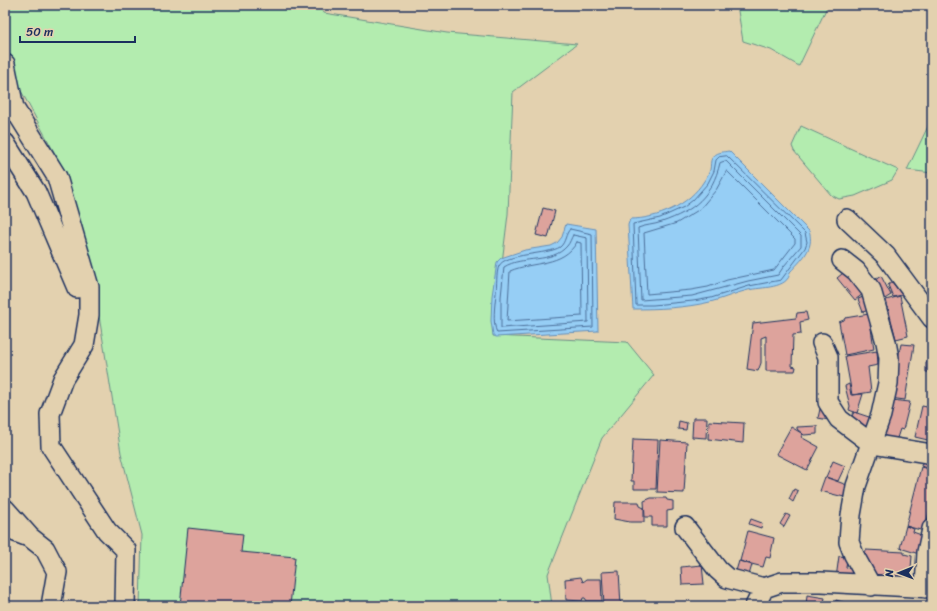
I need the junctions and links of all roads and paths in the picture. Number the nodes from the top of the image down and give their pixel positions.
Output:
1 (5, 64) edge
2 (5, 143) edge
3 (847, 219) dead end
4 (842, 260) dead end
5 (89, 315) junction
6 (932, 318) edge
7 (822, 343) dead end
8 (872, 444) junction
9 (932, 454) edge
10 (5, 509) edge
11 (685, 527) dead end
12 (5, 528) edge
13 (932, 529) edge
14 (31, 538) junction
15 (871, 586) junction
16 (764, 588) junction
17 (929, 588) edge
18 (51, 606) edge
19 (125, 606) edge
20 (755, 606) edge

1 - 5 street
2 - 5 street
3 - 6 street
4 - 8 street
5 - 19 street
7 - 8 street
8 - 9 street
8 - 15 street
10 - 14 street
11 - 16 street
12 - 14 street
13 - 17 street
14 - 18 street
15 - 16 street
15 - 17 street
16 - 20 street

